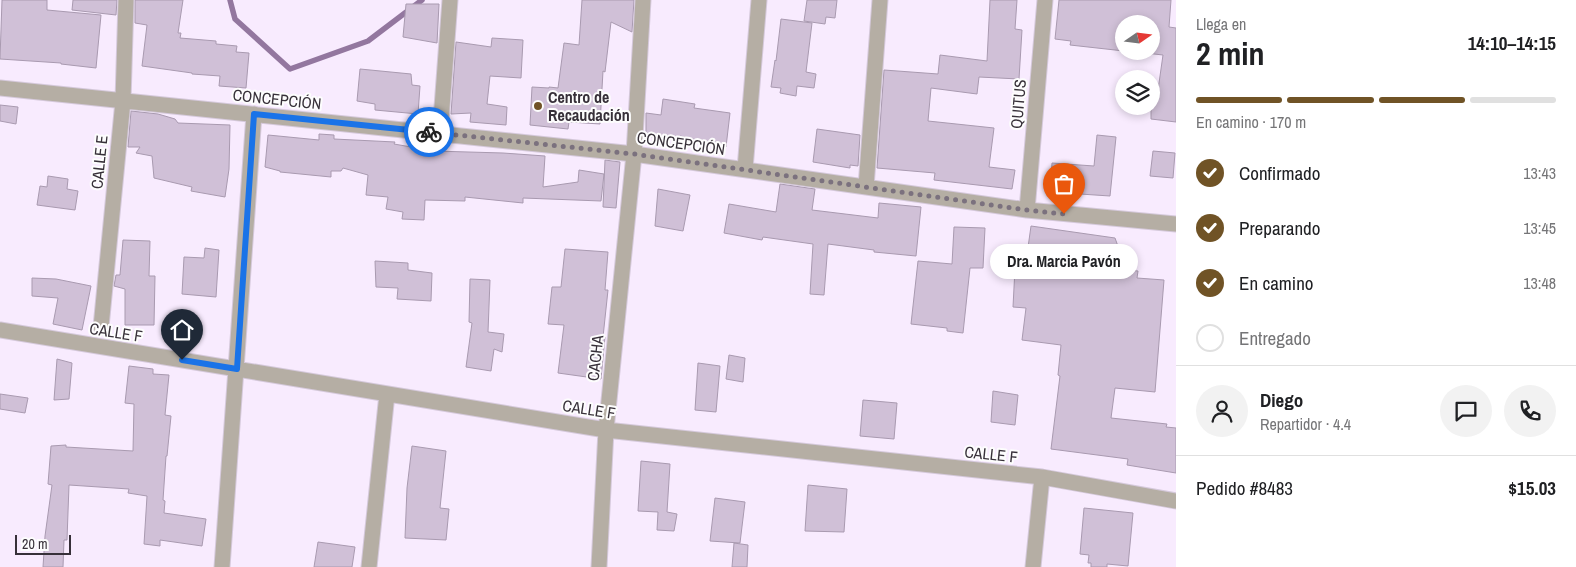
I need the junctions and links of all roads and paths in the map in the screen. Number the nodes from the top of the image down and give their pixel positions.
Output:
1 (126, 0) edge
2 (450, 0) edge
3 (643, 0) edge
4 (759, 0) edge
5 (880, 0) edge
6 (1045, 0) edge
7 (0, 88) edge
8 (123, 101) junction
9 (254, 114) junction
10 (440, 134) junction
11 (634, 154) junction
12 (745, 170) junction
13 (866, 187) junction
14 (1027, 210) junction
15 (1176, 224) edge
16 (101, 327) dead end
17 (0, 330) edge
18 (237, 369) junction
19 (387, 394) junction
20 (606, 430) junction
21 (1042, 477) junction
22 (1176, 501) edge
23 (222, 567) edge
24 (369, 567) edge
25 (600, 567) edge
26 (1033, 567) edge

1 - 8 street, CALLE E
2 - 10 street
3 - 11 street, CACHA
4 - 12 street
5 - 13 street
6 - 14 street, QUITUS
7 - 8 street, CONCEPCIÓN
8 - 9 street, CONCEPCIÓN
8 - 16 street, CALLE E
9 - 10 street, CONCEPCIÓN
9 - 18 street
10 - 11 street, CONCEPCIÓN
11 - 12 street, CONCEPCIÓN
11 - 20 street, CACHA
12 - 13 street, CONCEPCIÓN
13 - 14 street, CONCEPCIÓN
14 - 15 street, CONCEPCIÓN
17 - 18 street, CALLE F
18 - 19 street, CALLE F
18 - 23 street
19 - 20 street, CALLE F
19 - 24 street
20 - 21 street, CALLE F
20 - 25 street, CACHA
21 - 22 street, CALLE F
21 - 26 street

